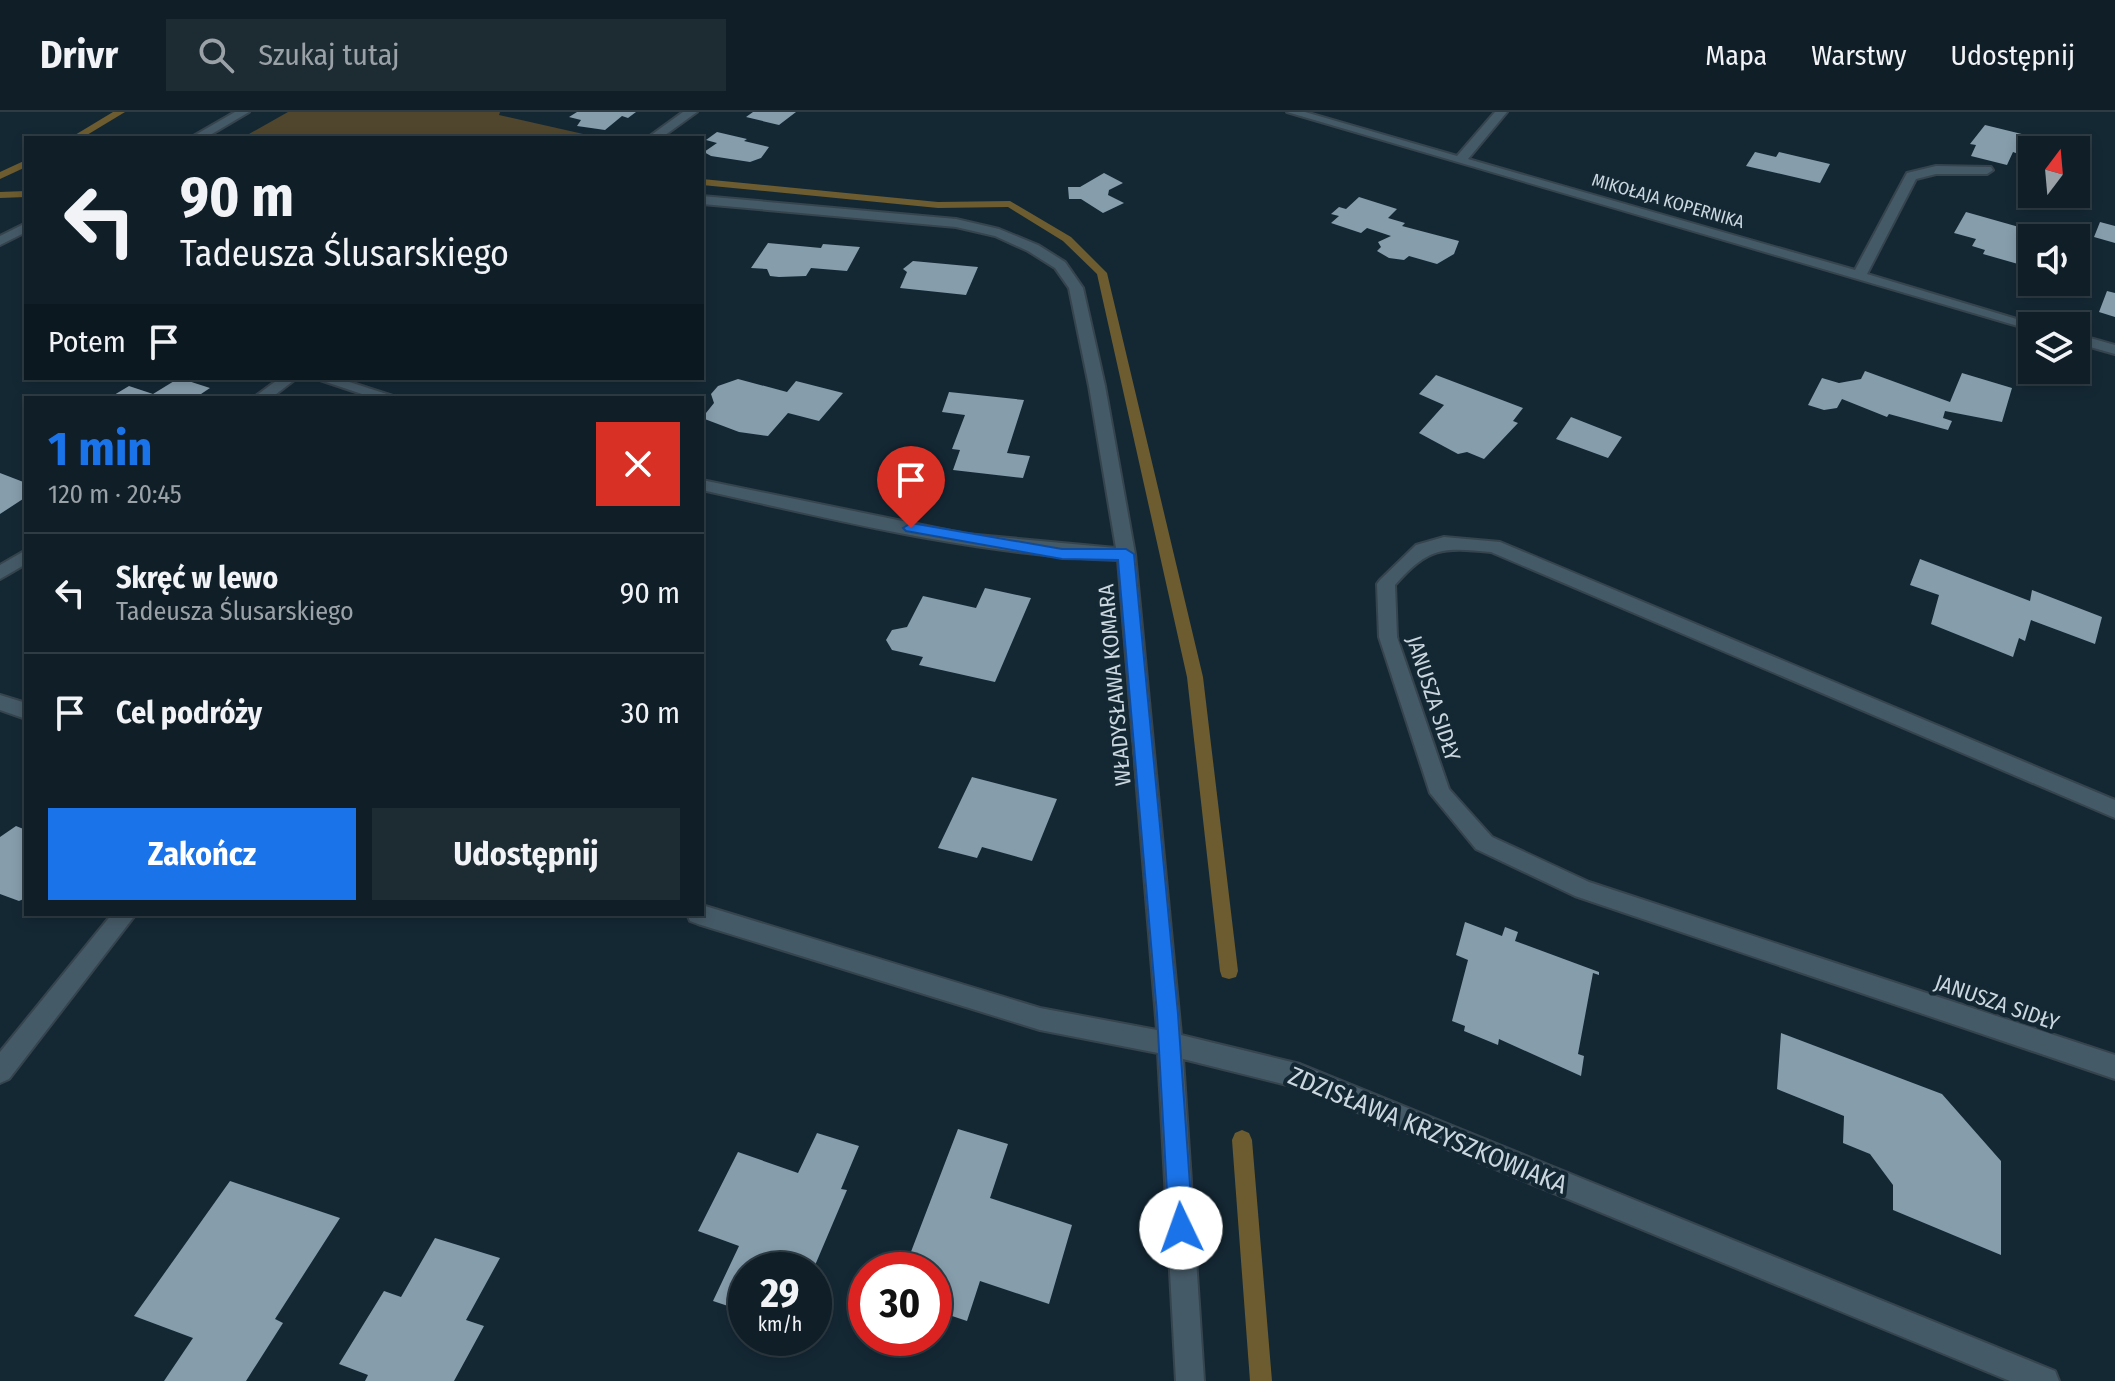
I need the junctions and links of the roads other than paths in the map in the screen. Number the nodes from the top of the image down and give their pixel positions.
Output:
1 (243, 112) edge
2 (691, 112) edge
3 (1293, 112) edge
4 (1501, 112) edge
5 (200, 136) edge
6 (656, 136) edge
7 (1460, 160) junction
8 (1987, 170) dead end
9 (704, 200) edge
10 (24, 228) edge
11 (0, 241) edge
12 (1859, 276) junction
13 (2018, 322) edge
14 (2090, 342) edge
15 (2115, 350) edge
16 (287, 380) edge
17 (328, 380) edge
18 (264, 396) edge
19 (384, 396) edge
20 (704, 485) edge
21 (1126, 554) junction
22 (24, 557) edge
23 (0, 573) edge
24 (0, 702) edge
25 (24, 710) edge
26 (2115, 809) edge
27 (123, 916) edge
28 (704, 916) edge
29 (1170, 1044) junction
30 (2115, 1067) edge
31 (0, 1071) edge
32 (1190, 1381) edge
33 (2045, 1381) edge

1 - 5 street
2 - 6 street
3 - 7 street, MIKOŁAJA KOPERNIKA
4 - 7 street
7 - 12 street, MIKOŁAJA KOPERNIKA
8 - 12 street
9 - 21 street, WŁADYSŁAWA KOMARA
10 - 11 street
12 - 13 street, MIKOŁAJA KOPERNIKA
14 - 15 street
16 - 18 street
17 - 19 street
20 - 21 street
21 - 29 street, WŁADYSŁAWA KOMARA
22 - 23 street
24 - 25 street
26 - 30 street, JANUSZA SIDŁY
27 - 31 street
28 - 29 street, ZDZISŁAWA KRZYSZKOWIAKA
29 - 32 street, WŁADYSŁAWA KOMARA
29 - 33 street, ZDZISŁAWA KRZYSZKOWIAKA

